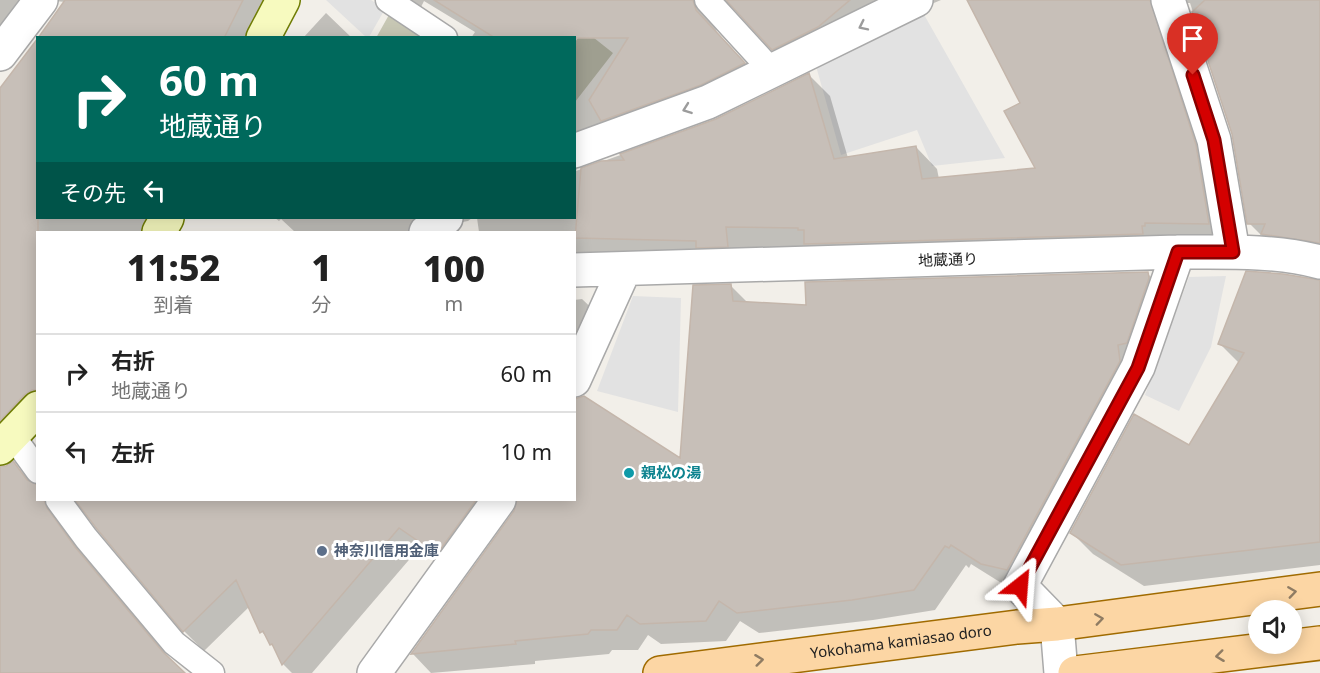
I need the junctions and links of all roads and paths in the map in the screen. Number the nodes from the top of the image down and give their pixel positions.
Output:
1 (41, 0) edge
2 (283, 0) edge
3 (388, 0) edge
4 (707, 0) edge
5 (1168, 0) edge
6 (900, 3) edge
7 (264, 36) edge
8 (442, 36) edge
9 (0, 54) edge
10 (772, 71) junction
11 (576, 150) edge
12 (445, 219) edge
13 (427, 231) edge
14 (1178, 252) junction
15 (1233, 252) junction
16 (1320, 262) edge
17 (576, 270) edge
18 (624, 270) junction
19 (576, 376) edge
20 (36, 410) edge
21 (6, 442) edge
22 (36, 469) edge
23 (59, 501) edge
24 (499, 501) edge
25 (1320, 589) edge
26 (1057, 624) junction
27 (1320, 643) edge
28 (212, 673) edge
29 (374, 673) edge
30 (660, 673) edge
31 (1061, 673) edge
32 (1074, 673) edge

1 - 9 street
2 - 7 street
3 - 8 lane
4 - 10 lane
5 - 15 street
6 -> 10 street
10 -> 11 street
12 - 13 street
14 - 15 street, 地蔵通り
14 - 18 street, 地蔵通り
14 - 26 street
15 - 16 street, 地蔵通り
17 - 18 street, 地蔵通り
18 - 19 street
20 - 21 street
21 - 22 lane
23 - 28 lane
24 - 29 street
26 -> 25 main road, Yokohama kamiasao doro
30 -> 26 main road, Yokohama kamiasao doro
26 - 31 street
27 -> 32 main road

